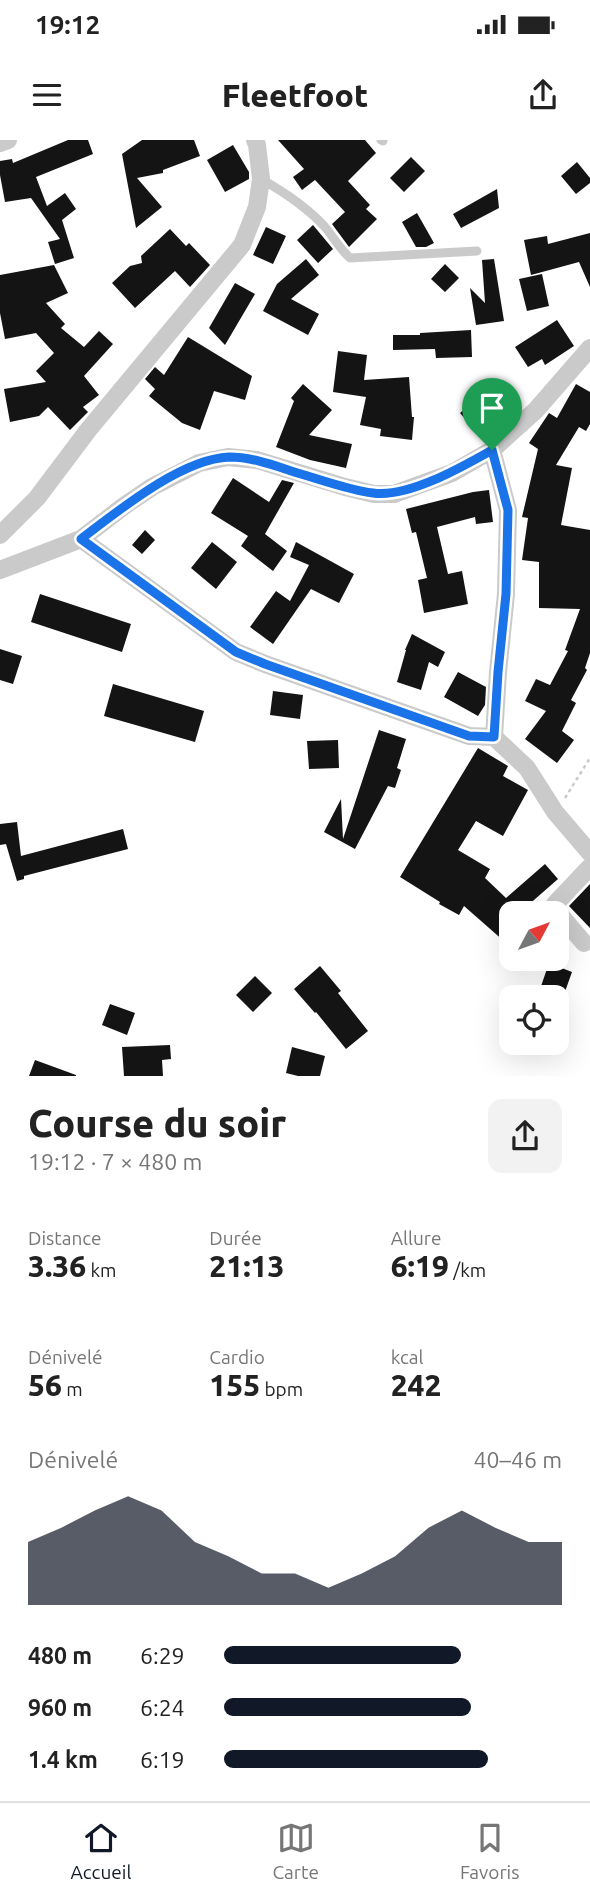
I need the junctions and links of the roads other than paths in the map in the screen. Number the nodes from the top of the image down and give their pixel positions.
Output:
1 (8, 140) edge
2 (259, 142) edge
3 (0, 143) edge
4 (261, 179) junction
5 (477, 251) dead end
6 (590, 348) edge
7 (492, 450) junction
8 (0, 535) edge
9 (81, 539) junction
10 (0, 570) edge
11 (494, 737) junction
12 (590, 853) edge
13 (590, 867) edge
14 (584, 943) dead end

1 - 3 street
2 - 4 street
4 - 5 lane
4 - 8 street
6 - 7 street
7 - 9 street
7 - 11 street
9 - 10 street
9 - 11 street
11 - 12 street
13 - 14 street

